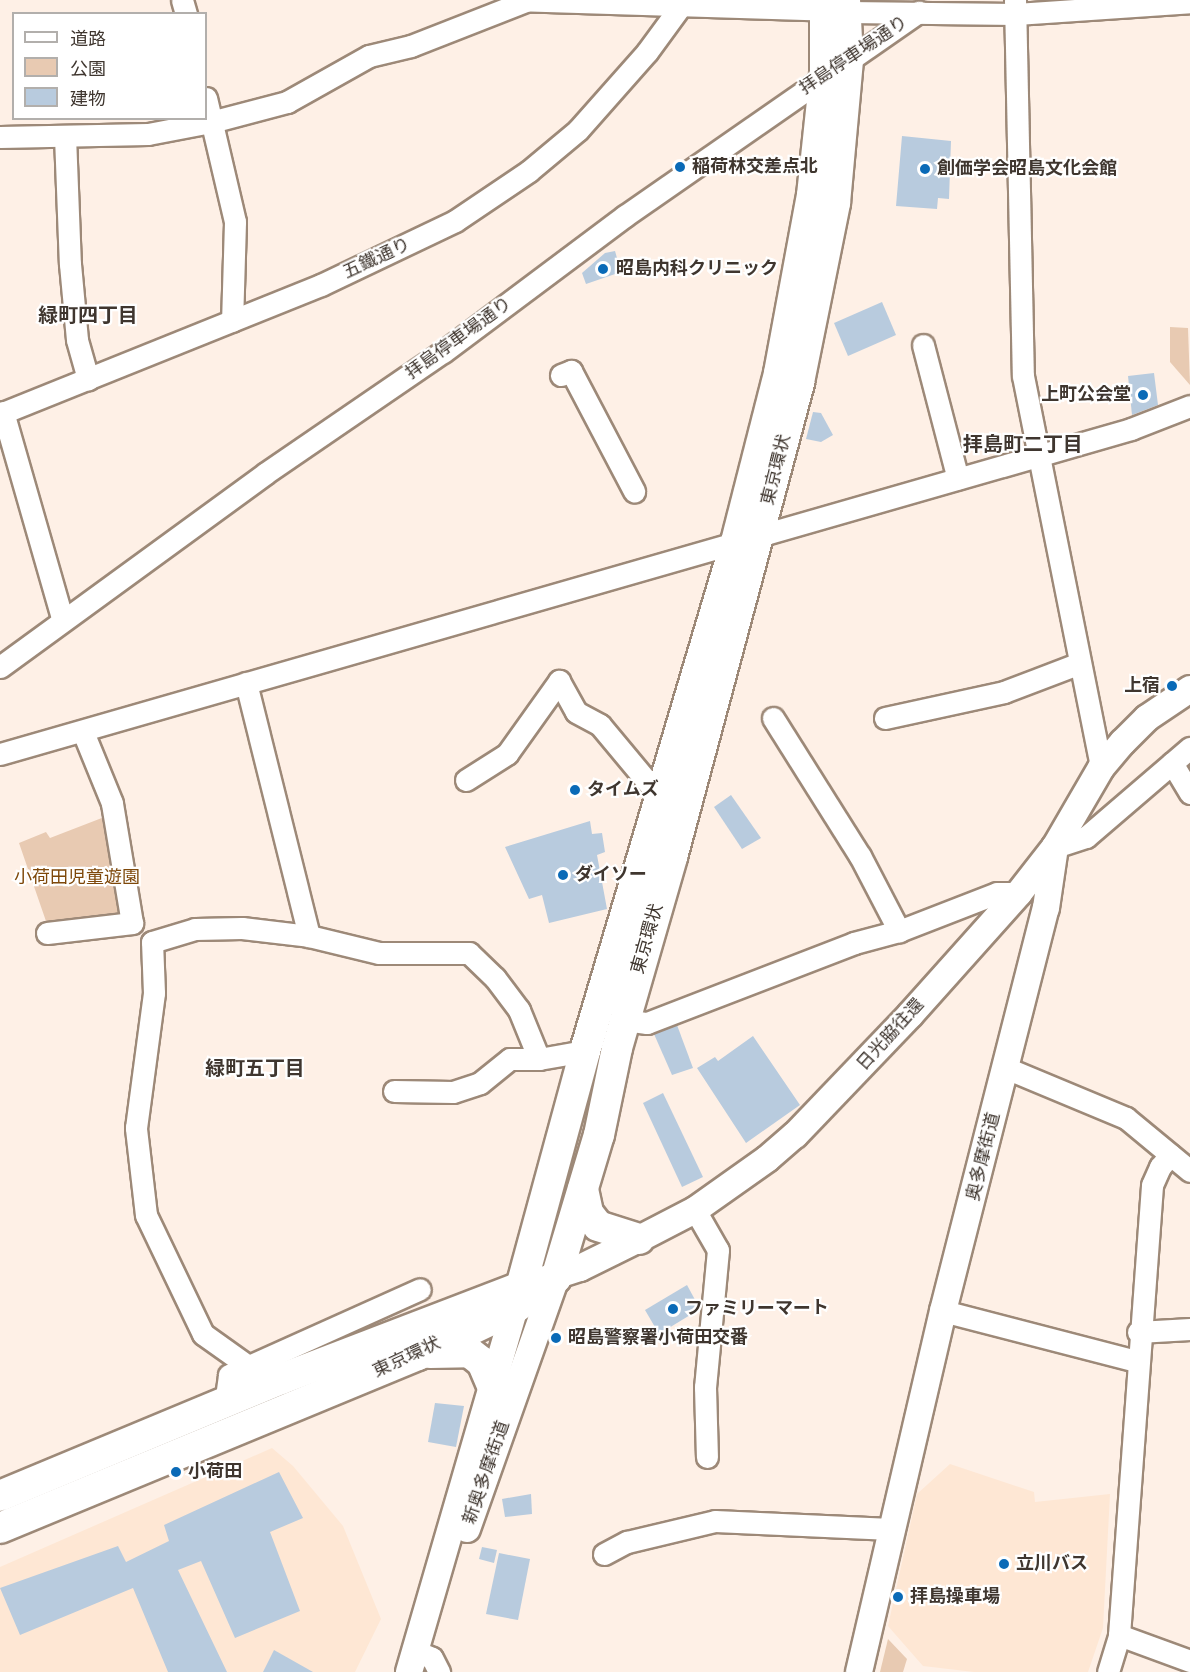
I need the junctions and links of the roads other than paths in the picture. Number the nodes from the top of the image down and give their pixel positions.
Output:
1 (516, 0) edge
2 (526, 1) edge
3 (684, 2) edge
4 (1190, 2) edge
5 (836, 5) edge
6 (1016, 7) edge
7 (919, 12) junction
8 (837, 67) junction
9 (207, 103) edge
10 (211, 122) junction
11 (65, 136) junction
12 (0, 137) edge
13 (232, 321) junction
14 (923, 345) dead end
15 (561, 375) dead end
16 (88, 379) junction
17 (1190, 406) edge
18 (2, 413) edge
19 (1038, 456) junction
20 (958, 478) junction
21 (634, 491) dead end
22 (748, 538) junction
23 (63, 621) junction
24 (1080, 663) junction
25 (0, 667) edge
26 (246, 683) junction
27 (1190, 689) edge
28 (773, 718) dead end
29 (885, 718) dead end
30 (83, 732) junction
31 (1190, 748) edge
32 (0, 754) edge
33 (1172, 763) junction
34 (1101, 768) junction
35 (466, 780) dead end
36 (1190, 793) edge
37 (660, 797) junction
38 (1055, 847) junction
39 (1019, 893) junction
40 (899, 931) junction
41 (47, 933) dead end
42 (309, 936) junction
43 (625, 1020) junction
44 (585, 1051) junction
45 (539, 1059) junction
46 (1006, 1068) junction
47 (394, 1091) dead end
48 (1170, 1155) junction
49 (1190, 1171) edge
50 (583, 1189) junction
51 (694, 1210) junction
52 (639, 1239) junction
53 (556, 1278) junction
54 (420, 1289) dead end
55 (517, 1298) junction
56 (943, 1311) junction
57 (1190, 1329) edge
58 (1138, 1332) junction
59 (409, 1359) junction
60 (1136, 1361) junction
61 (248, 1366) junction
62 (492, 1385) junction
63 (216, 1407) junction
64 (707, 1457) dead end
65 (5, 1494) edge
66 (0, 1528) edge
67 (891, 1529) junction
68 (604, 1554) dead end
69 (1119, 1635) junction
70 (1190, 1661) edge
71 (424, 1665) edge
72 (859, 1672) edge
73 (1108, 1672) edge

1 - 2 street
2 - 3 street
2 - 10 street
3 - 5 street
3 - 13 street, 五鐵通り
4 - 6 street
5 - 7 street
5 - 8 highway, 東京環状
6 - 7 street
6 - 19 street
7 - 8 street, 拝島停車場通り
8 - 22 highway, 東京環状
8 - 23 street, 拝島停車場通り
9 - 10 street
10 - 11 street
10 - 13 street
11 - 12 street
11 - 16 street
13 - 16 street, 五鐵通り
14 - 20 street
15 - 21 street
16 - 18 street, 五鐵通り
17 - 19 street
18 - 23 street
19 - 20 street
19 - 24 street
20 - 22 street
22 - 26 street
22 - 37 highway, 東京環状
22 - 43 highway, 東京環状
23 - 25 street, 拝島停車場通り
24 - 29 street
24 - 34 street
26 - 30 street
26 - 42 street
27 - 34 main road, 奥多摩街道
28 - 40 street
30 - 32 street
30 - 41 street
31 - 33 street
33 - 36 street
33 - 38 street
34 - 38 main road, 奥多摩街道
35 - 37 street
37 - 44 highway, 東京環状
38 - 39 main road, 日光脇往還
38 - 46 main road, 奥多摩街道
39 - 40 street
39 - 51 main road, 日光脇往還
40 - 43 street
42 - 45 street
42 - 61 street
43 - 50 highway, 東京環状
44 - 45 street
44 - 55 highway, 東京環状
45 - 47 street
46 - 48 street
46 - 56 main road, 奥多摩街道
48 - 49 street
48 - 58 street
50 - 52 highway
50 - 53 highway, 東京環状
51 - 52 main road, 日光脇往還
51 - 64 street
52 - 53 main road, 日光脇往還
53 - 55 highway, 東京環状
53 - 71 main road, 新奥多摩街道
54 - 61 street
55 - 59 highway, 東京環状
55 - 62 main road, 新奥多摩街道
55 - 63 highway, 東京環状
56 - 60 street
56 - 67 main road, 奥多摩街道
57 - 58 street
58 - 60 street
59 - 62 highway
59 - 66 highway, 東京環状
60 - 69 street
61 - 63 street
62 - 71 main road, 新奥多摩街道
63 - 65 highway
67 - 68 street
67 - 72 main road, 奥多摩街道
69 - 70 street
69 - 73 street

